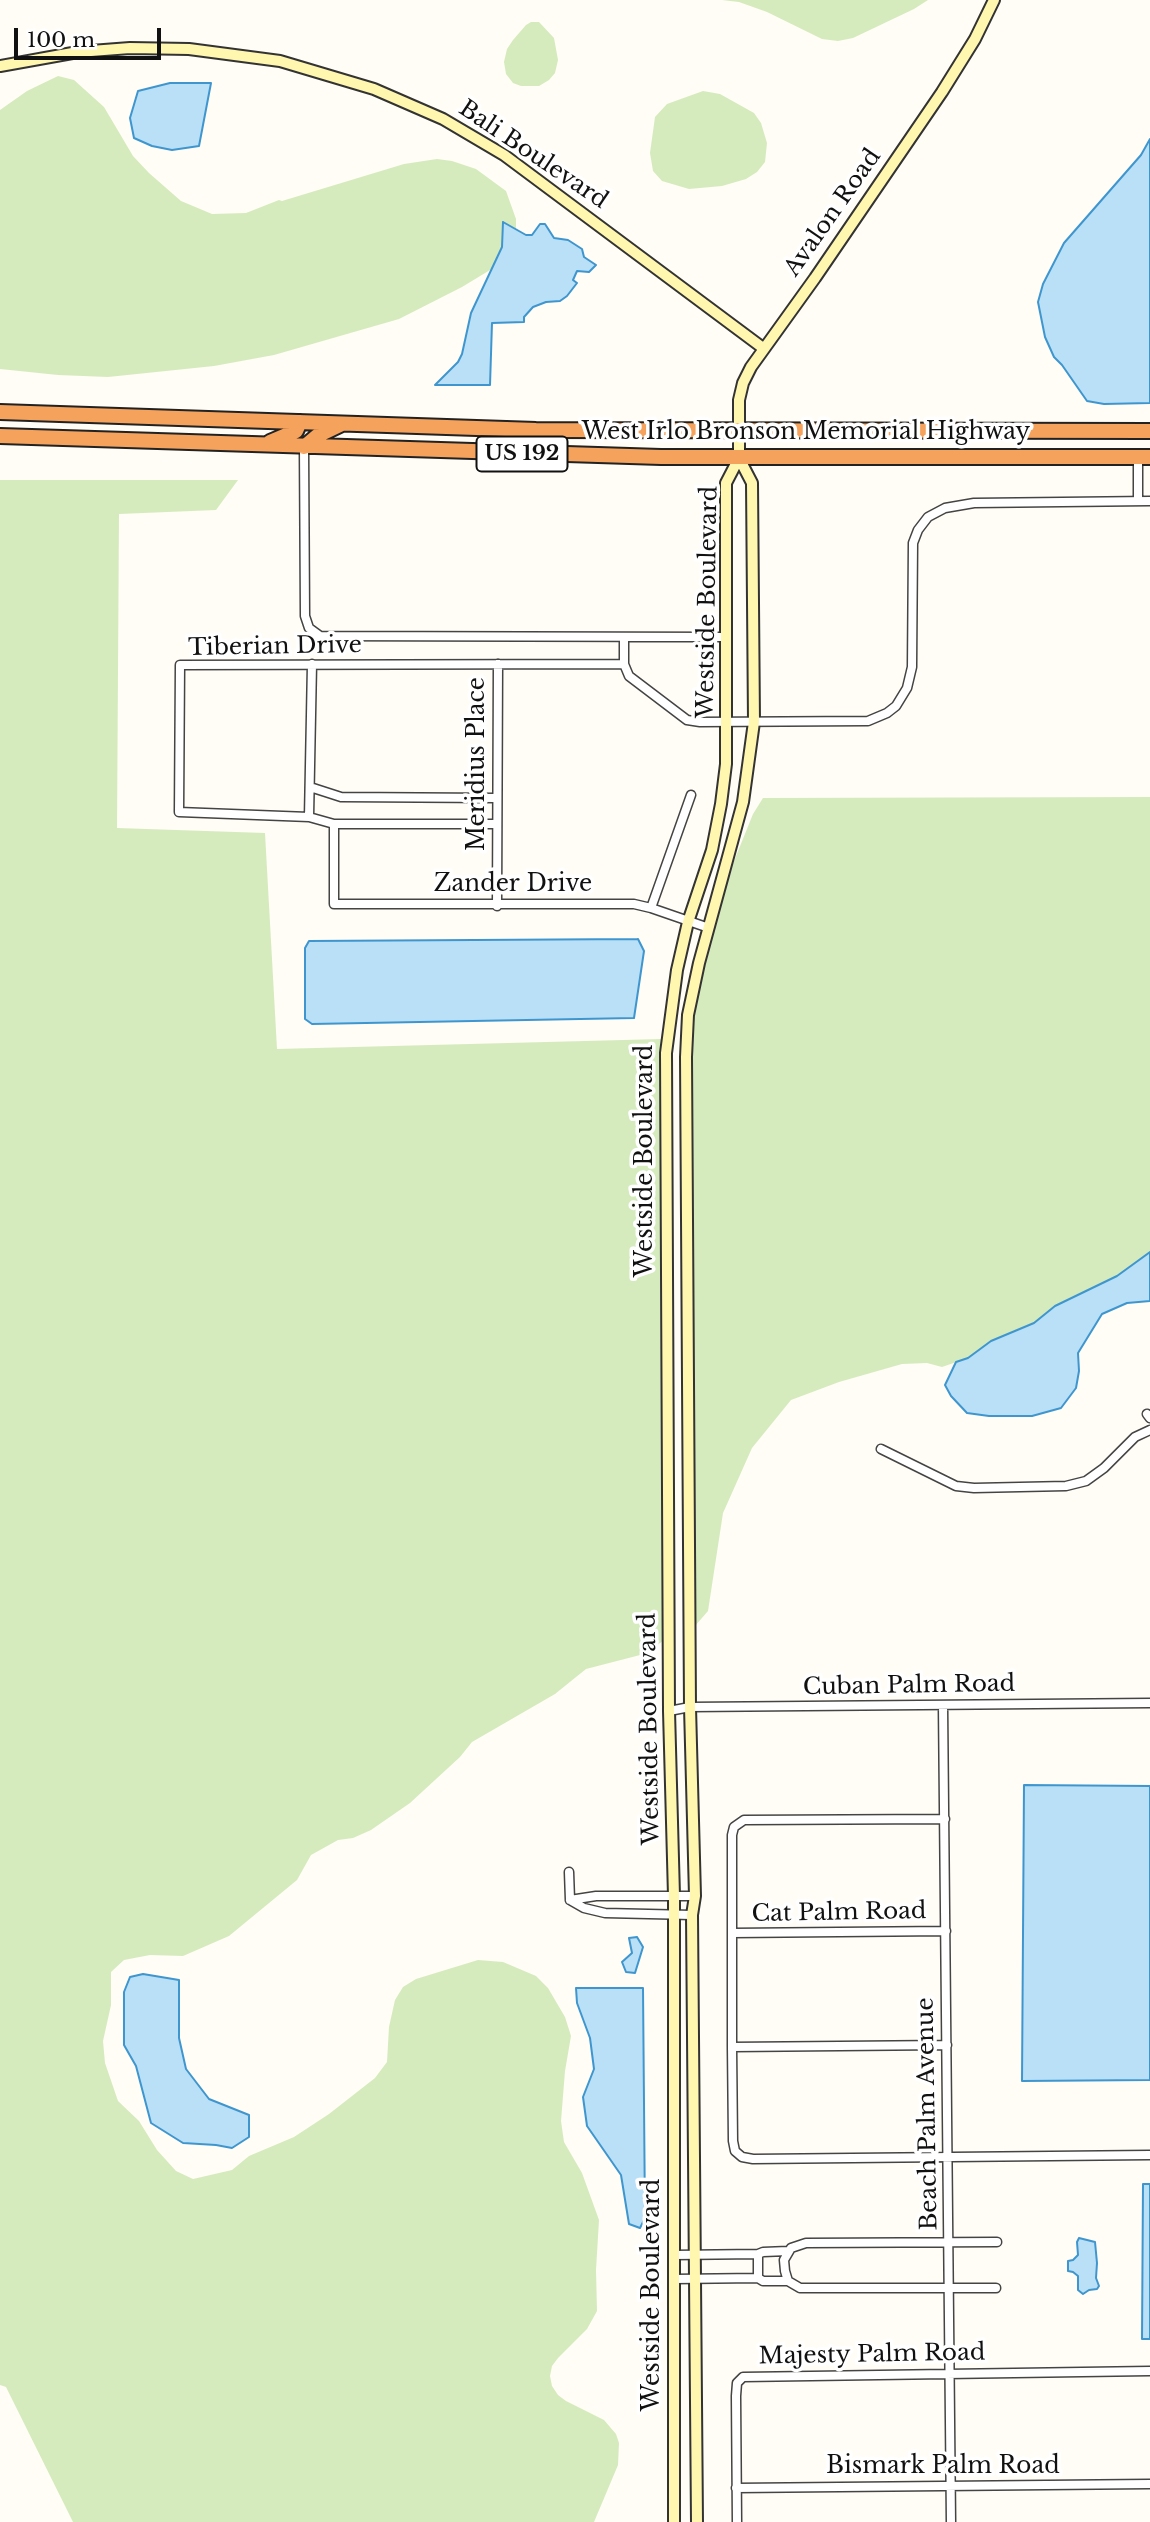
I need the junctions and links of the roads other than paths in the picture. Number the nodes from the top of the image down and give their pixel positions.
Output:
1 (994, 0) edge
2 (0, 66) edge
3 (763, 348) junction
4 (0, 412) edge
5 (300, 422) junction
6 (343, 423) junction
7 (738, 431) junction
8 (1150, 431) edge
9 (0, 436) edge
10 (1150, 445) edge
11 (259, 446) junction
12 (304, 447) junction
13 (1144, 457) edge
14 (739, 458) junction
15 (1138, 501) junction
16 (1150, 501) edge
17 (624, 637) junction
18 (727, 637) junction
19 (312, 664) junction
20 (498, 664) junction
21 (624, 664) junction
22 (727, 722) junction
23 (754, 722) junction
24 (310, 787) junction
25 (691, 795) dead end
26 (496, 797) junction
27 (309, 817) junction
28 (334, 824) junction
29 (497, 824) junction
30 (497, 906) junction
31 (651, 908) junction
32 (688, 922) junction
33 (709, 928) junction
34 (1150, 1430) edge
35 (881, 1449) dead end
36 (1150, 1703) edge
37 (943, 1705) junction
38 (691, 1707) junction
39 (669, 1711) junction
40 (945, 1819) junction
41 (569, 1872) dead end
42 (625, 1896) junction
43 (674, 1896) junction
44 (695, 1896) junction
45 (570, 1900) junction
46 (625, 1914) junction
47 (673, 1915) junction
48 (692, 1915) junction
49 (946, 1931) junction
50 (732, 1933) junction
51 (947, 2045) junction
52 (732, 2047) junction
53 (1150, 2155) edge
54 (948, 2157) junction
55 (997, 2242) dead end
56 (948, 2243) junction
57 (788, 2251) junction
58 (674, 2255) junction
59 (696, 2255) junction
60 (758, 2255) junction
61 (696, 2278) junction
62 (758, 2278) junction
63 (674, 2279) junction
64 (788, 2281) junction
65 (949, 2288) junction
66 (996, 2288) dead end
67 (1150, 2371) edge
68 (950, 2373) junction
69 (1150, 2484) edge
70 (950, 2486) junction
71 (736, 2488) junction
72 (674, 2522) edge
73 (697, 2522) edge
74 (737, 2522) edge
75 (951, 2522) edge

1 - 3 street, Avalon Road
2 - 3 street, Bali Boulevard
3 - 7 street, Avalon Road
4 - 5 highway, West Irlo Bronson Memorial Highway / US 192
5 - 6 highway, West Irlo Bronson Memorial Highway / US 192
5 - 11 highway
6 - 7 highway, West Irlo Bronson Memorial Highway / US 192
6 - 12 highway
7 - 8 highway, West Irlo Bronson Memorial Highway / US 192
7 - 14 street, Avalon Road
9 - 11 highway, West Irlo Bronson Memorial Highway / US 192
10 - 13 highway
11 - 12 highway, West Irlo Bronson Memorial Highway / US 192
12 - 14 highway, West Irlo Bronson Memorial Highway / US 192
12 - 17 street
13 - 14 highway, West Irlo Bronson Memorial Highway / US 192
13 - 15 street
14 - 18 street, Westside Boulevard
14 - 23 street, Westside Boulevard
15 - 16 street
15 - 23 street
17 - 18 street
17 - 21 street
18 - 22 street, Westside Boulevard
19 - 20 street, Tiberian Drive
19 - 24 street
19 - 27 street, Tiberian Drive
20 - 21 street, Tiberian Drive
20 - 26 street, Meridius Place
21 - 22 street
22 - 23 street
22 - 32 street, Westside Boulevard
23 - 33 street, Westside Boulevard
24 - 26 street
24 - 27 street
25 - 31 street
26 - 29 street, Meridius Place
27 - 28 street, Tiberian Drive
28 - 29 street, Tiberian Drive
28 - 30 street, Zander Drive
29 - 30 street, Meridius Place
30 - 31 street, Zander Drive
31 - 32 street, Zander Drive
32 - 33 street, Zander Drive
32 - 39 street, Westside Boulevard
33 - 38 street, Westside Boulevard
34 - 35 street
36 - 37 street, Cuban Palm Road
37 - 38 street, Cuban Palm Road
37 - 40 street, Beach Palm Avenue
38 - 39 street, Cuban Palm Road
38 - 44 street, Westside Boulevard
39 - 43 street, Westside Boulevard
40 - 49 street, Beach Palm Avenue
40 - 50 street
41 - 45 street
42 - 43 street
42 - 45 street
42 - 46 street
43 - 44 street
43 - 47 street, Westside Boulevard
44 - 48 street, Westside Boulevard
45 - 46 street
46 - 47 street
47 - 48 street
47 - 58 street, Westside Boulevard
48 - 59 street, Westside Boulevard
49 - 50 street, Cat Palm Road
49 - 51 street, Beach Palm Avenue
50 - 52 street
51 - 52 street
51 - 54 street, Beach Palm Avenue
52 - 54 street
53 - 54 street
54 - 56 street, Beach Palm Avenue
55 - 56 street
56 - 57 street
56 - 65 street, Beach Palm Avenue
57 - 60 street
57 - 64 street
58 - 59 street
58 - 63 street, Westside Boulevard
59 - 60 street
59 - 61 street, Westside Boulevard
60 - 62 street
61 - 62 street
61 - 63 street
61 - 73 street, Westside Boulevard
62 - 64 street
63 - 72 street, Westside Boulevard
64 - 65 street
65 - 66 street
65 - 68 street, Beach Palm Avenue
67 - 68 street, Majesty Palm Road
68 - 70 street, Beach Palm Avenue
68 - 71 street, Majesty Palm Road
69 - 70 street, Bismark Palm Road
70 - 71 street, Bismark Palm Road
70 - 75 street, Beach Palm Avenue
71 - 74 street, Majesty Palm Road

